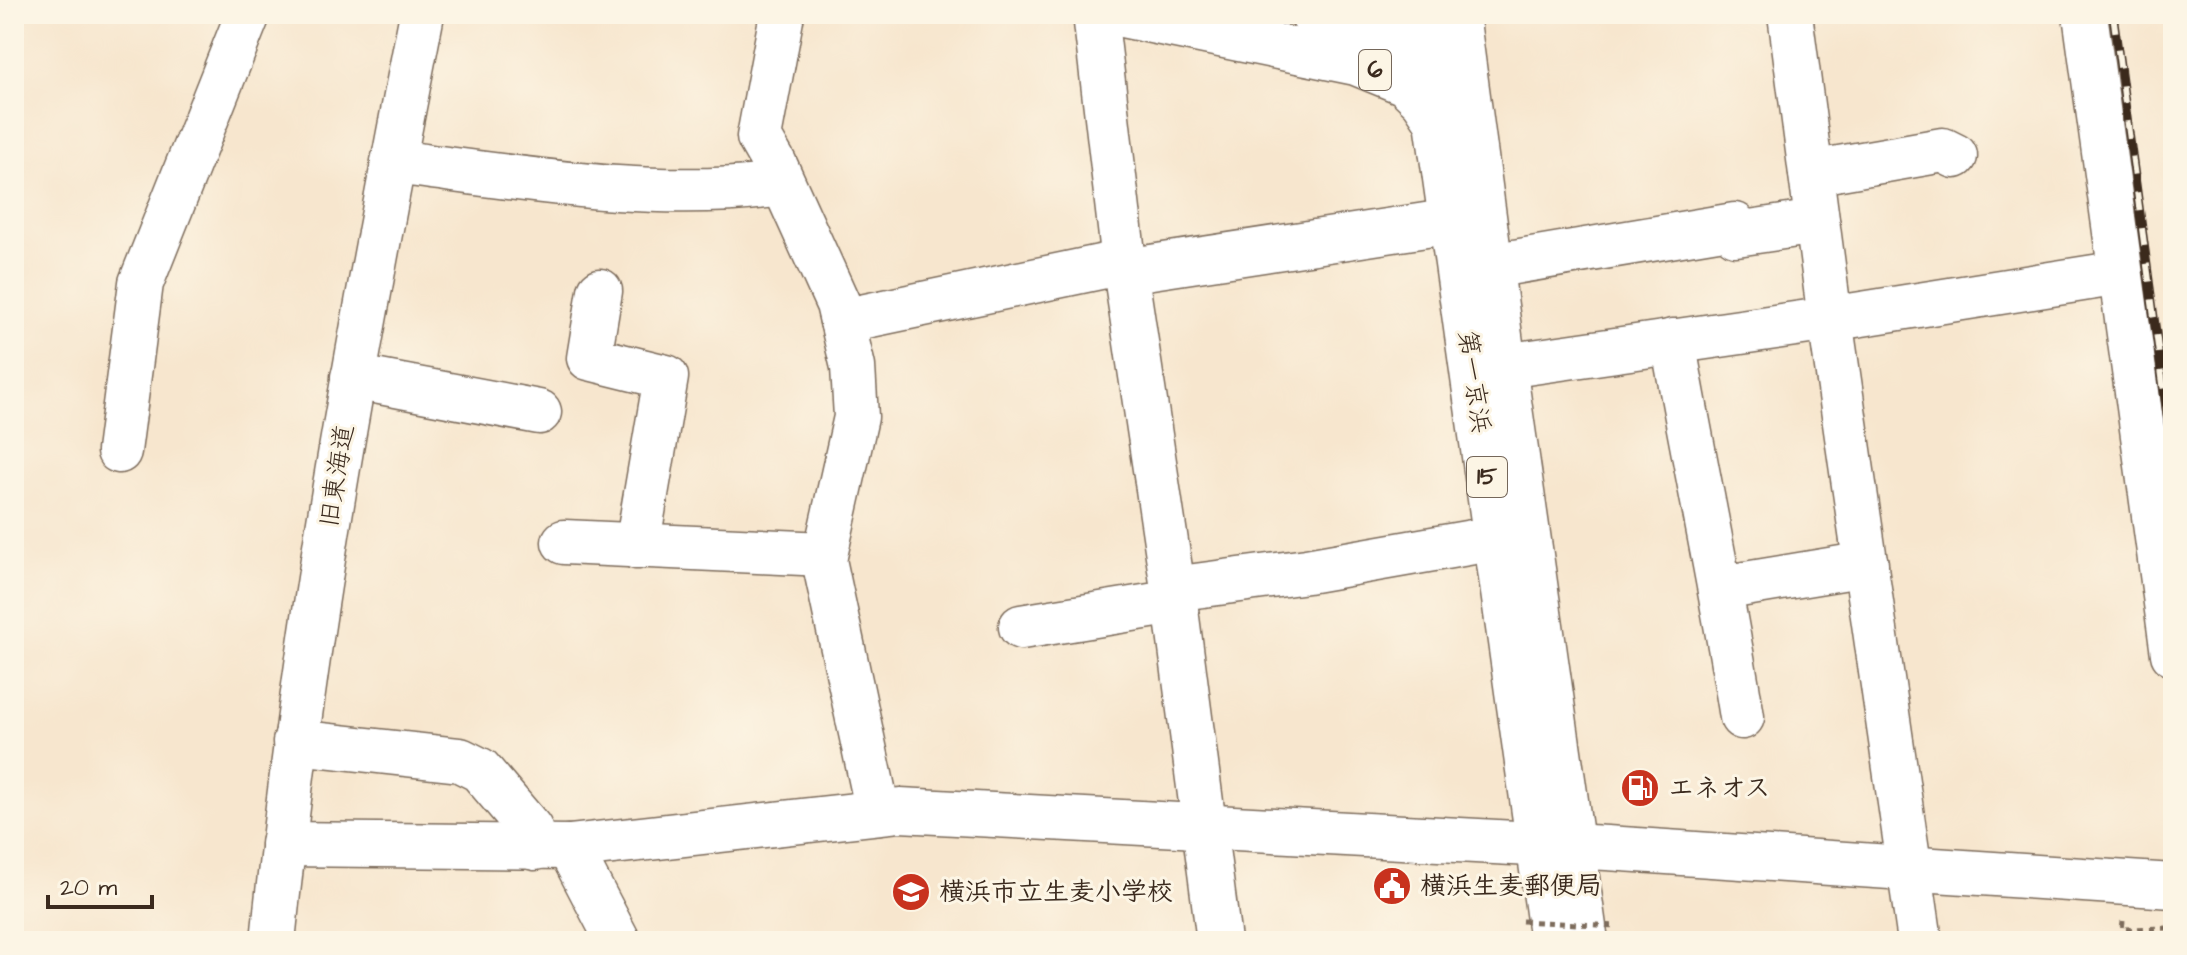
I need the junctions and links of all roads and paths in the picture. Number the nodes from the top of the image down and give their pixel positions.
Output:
1 (248, 14) edge
2 (422, 14) edge
3 (782, 14) edge
4 (1095, 14) edge
5 (1117, 14) edge
6 (1790, 14) edge
7 (2085, 14) edge
8 (1427, 27) edge
9 (1305, 32) edge
10 (1468, 89) joint
11 (1435, 118) junction
12 (1955, 156) dead end
13 (393, 162) junction
14 (1811, 173) junction
15 (783, 184) junction
16 (1452, 221) junction
17 (1817, 222) junction
18 (1124, 266) junction
19 (1490, 266) junction
20 (2120, 273) junction
21 (600, 291) dead end
22 (1830, 319) junction
23 (842, 321) junction
24 (1673, 341) junction
25 (1504, 366) junction
26 (353, 377) junction
27 (539, 412) dead end
28 (119, 451) dead end
29 (1496, 538) junction
30 (564, 542) dead end
31 (637, 547) junction
32 (825, 554) junction
33 (1866, 564) junction
34 (1721, 588) junction
35 (1174, 596) junction
36 (1021, 627) dead end
37 (2173, 654) edge
38 (1742, 717) dead end
39 (295, 742) junction
40 (878, 812) junction
41 (1203, 826) junction
42 (283, 844) junction
43 (1555, 845) junction
44 (552, 847) junction
45 (1909, 869) junction
46 (2168, 886) edge
47 (1537, 931) edge
48 (1600, 933) edge
49 (273, 941) edge
50 (618, 941) edge
51 (1219, 941) edge
52 (1920, 941) edge

1 - 28 main road
2 - 13 main road, 旧東海道
3 - 15 main road
4 - 18 main road
5 - 9 main road, 6
6 - 14 main road
7 - 20 main road
8 - 9 main road, 6
8 - 10 main road, 6
8 - 11 main road, 第一京浜 / 15
9 - 11 main road, 6
10 - 19 main road, 第一京浜 / 15
11 - 16 main road, 第一京浜 / 15
12 - 14 main road
13 - 15 main road
13 - 26 main road, 旧東海道
14 - 17 main road
15 - 23 main road
16 - 18 main road
16 - 29 main road, 第一京浜 / 15
17 - 19 main road
17 - 22 main road
18 - 23 main road
18 - 35 main road
19 - 25 main road, 第一京浜 / 15
20 - 22 main road
20 - 37 main road
21 - 31 main road
22 - 24 main road
22 - 33 main road
23 - 32 main road
24 - 25 main road
24 - 34 main road
25 - 43 main road, 第一京浜 / 15
26 - 27 main road
26 - 39 main road, 旧東海道
29 - 35 main road
29 - 43 main road, 第一京浜 / 15
30 - 31 main road
31 - 32 main road
32 - 40 main road
33 - 34 main road
33 - 45 main road
34 - 38 main road
35 - 36 main road
35 - 41 main road
39 - 42 main road, 旧東海道
39 - 44 main road
40 - 41 main road
40 - 44 main road
41 - 43 main road
41 - 51 main road
42 - 44 main road
42 - 49 main road, 旧東海道
43 - 45 main road
43 - 47 main road, 第一京浜 / 15
43 - 48 main road, 第一京浜 / 15
44 - 50 main road
45 - 46 main road
45 - 52 main road
47 - 48 path, bridge

